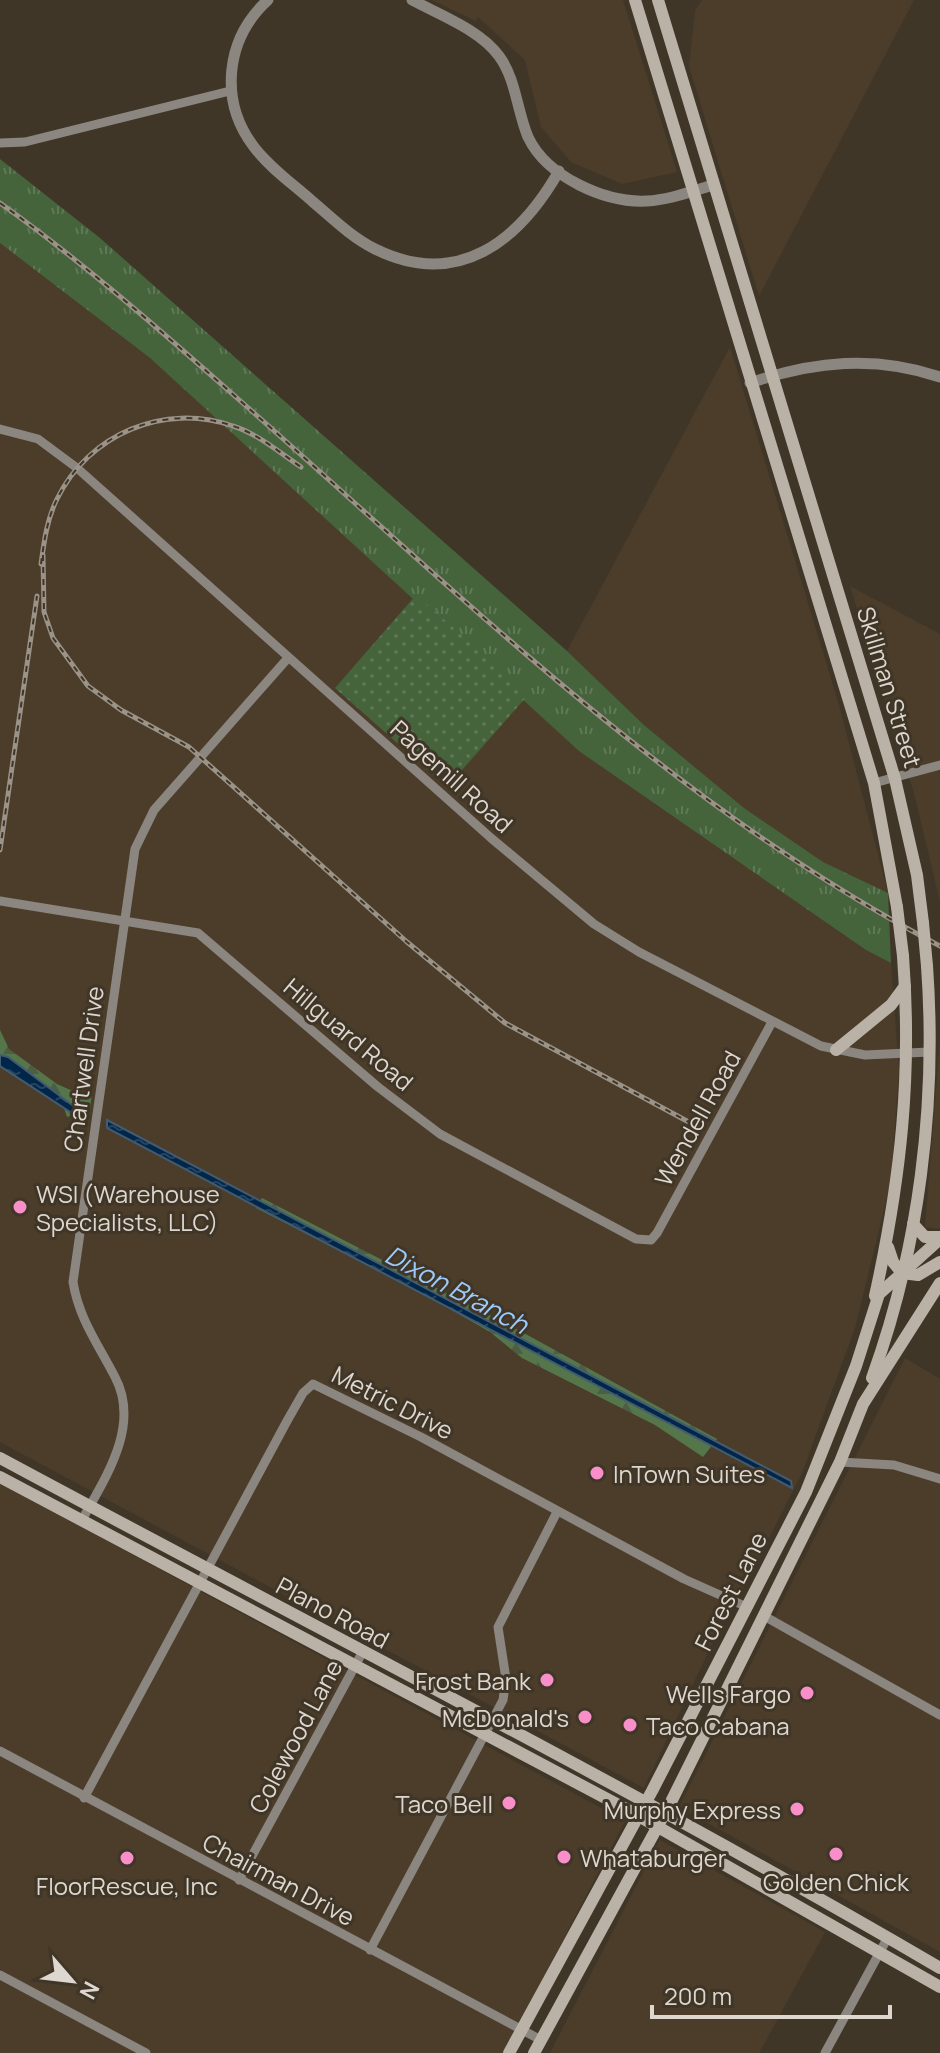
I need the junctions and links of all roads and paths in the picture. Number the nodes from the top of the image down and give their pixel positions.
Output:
1 (268, 0) edge
2 (412, 0) edge
3 (635, 0) edge
4 (658, 0) edge
5 (230, 91) junction
6 (0, 143) edge
7 (559, 171) junction
8 (713, 185) junction
9 (692, 191) junction
10 (771, 376) junction
11 (940, 377) edge
12 (750, 383) junction
13 (0, 429) edge
14 (835, 579) junction
15 (814, 585) junction
16 (288, 658) junction
17 (940, 765) edge
18 (895, 779) junction
19 (874, 783) junction
20 (917, 875) junction
21 (894, 878) junction
22 (0, 901) edge
23 (124, 920) junction
24 (905, 986) junction
25 (772, 1022) junction
26 (836, 1050) junction
27 (929, 1052) junction
28 (909, 1056) junction
29 (913, 1224) junction
30 (657, 1233) joint
31 (940, 1238) edge
32 (887, 1244) junction
33 (940, 1262) edge
34 (902, 1273) junction
35 (940, 1283) edge
36 (873, 1307) junction
37 (863, 1404) junction
38 (821, 1457) junction
39 (0, 1458) edge
40 (840, 1462) junction
41 (0, 1477) edge
42 (940, 1479) edge
43 (90, 1506) junction
44 (557, 1512) junction
45 (82, 1520) junction
46 (209, 1571) junction
47 (202, 1584) junction
48 (747, 1607) junction
49 (764, 1616) junction
50 (362, 1653) junction
51 (355, 1667) junction
52 (940, 1715) edge
53 (494, 1719) junction
54 (486, 1735) junction
55 (0, 1751) edge
56 (84, 1798) junction
57 (647, 1801) junction
58 (665, 1812) junction
59 (638, 1816) junction
60 (656, 1827) junction
61 (239, 1880) junction
62 (888, 1937) junction
63 (370, 1950) junction
64 (879, 1952) junction
65 (940, 1968) edge
66 (0, 1975) edge
67 (940, 1987) edge
68 (521, 2030) junction
69 (541, 2040) junction
70 (146, 2053) edge
71 (509, 2053) edge
72 (534, 2053) edge
73 (825, 2053) edge

1 - 5 street
2 - 7 street
3 - 9 main road, Skillman Street
4 - 8 main road, Skillman Street
5 - 6 street
5 - 7 street
7 - 9 street
8 - 9 street
8 - 10 main road, Skillman Street
9 - 12 main road, Skillman Street
10 - 11 street
10 - 12 street
10 - 14 main road, Skillman Street
12 - 15 main road, Skillman Street
13 - 16 street, Pagemill Road
14 - 15 main road
14 - 18 main road, Skillman Street
15 - 19 main road, Skillman Street
16 - 23 street, Chartwell Drive
16 - 25 street, Pagemill Road
17 - 18 street
18 - 19 street
18 - 20 main road, Skillman Street
19 - 21 main road, Skillman Street
20 - 21 main road
20 - 27 main road, Skillman Street, bridge
21 - 24 main road, Skillman Street, bridge
22 - 23 street, Hillguard Road
23 - 30 street, Hillguard Road
23 - 43 street, Chartwell Drive
24 - 26 main road
24 - 28 main road, Skillman Street
25 - 26 street, Pagemill Road
25 - 30 street, Wendell Road
26 - 28 street, Pagemill Road
27 - 28 street, Pagemill Road
27 - 29 main road, Skillman Street
28 - 32 main road, Skillman Street
29 - 31 main road
29 - 34 main road, Skillman Street
31 - 34 main road, Forest Lane
32 - 34 main road
32 - 36 main road, Skillman Street
33 - 34 main road
34 - 36 main road, Forest Lane
34 - 37 main road, Skillman Street
35 - 37 main road, Forest Lane
36 - 38 main road, Forest Lane
37 - 40 main road, Forest Lane
38 - 40 main road
38 - 48 main road, Forest Lane
39 - 43 main road, Plano Road
40 - 42 street
40 - 49 main road, Forest Lane
41 - 45 main road, Plano Road
43 - 45 street, Chartwell Drive
43 - 46 main road, Plano Road
44 - 46 street, Metric Drive
44 - 48 street, Metric Drive
44 - 53 street
45 - 47 main road, Plano Road
46 - 47 street, Metric Drive
46 - 50 main road, Plano Road
47 - 51 main road, Plano Road
47 - 56 street, Metric Drive
48 - 49 main road
48 - 57 main road, Forest Lane
49 - 52 street
49 - 58 main road, Forest Lane
50 - 51 street, Colewood Lane
50 - 53 main road, Plano Road
51 - 54 main road, Plano Road
51 - 61 street, Colewood Lane
53 - 54 street
53 - 57 main road, Plano Road
54 - 59 main road, Plano Road
54 - 63 street
55 - 56 street, Chairman Drive
56 - 61 street, Chairman Drive
57 - 58 main road, Plano Road
57 - 59 main road, Forest Lane
58 - 60 main road, Forest Lane
58 - 62 main road, Plano Road
59 - 60 main road, Plano Road
59 - 68 main road, Forest Lane
60 - 64 main road, Plano Road
60 - 69 main road, Forest Lane
61 - 63 street, Chairman Drive
62 - 64 street
62 - 65 main road, Plano Road
63 - 68 street, Chairman Drive
64 - 67 main road, Plano Road
64 - 73 street
66 - 70 street
68 - 69 street, Chairman Drive
68 - 71 main road, Forest Lane
69 - 72 main road, Forest Lane

